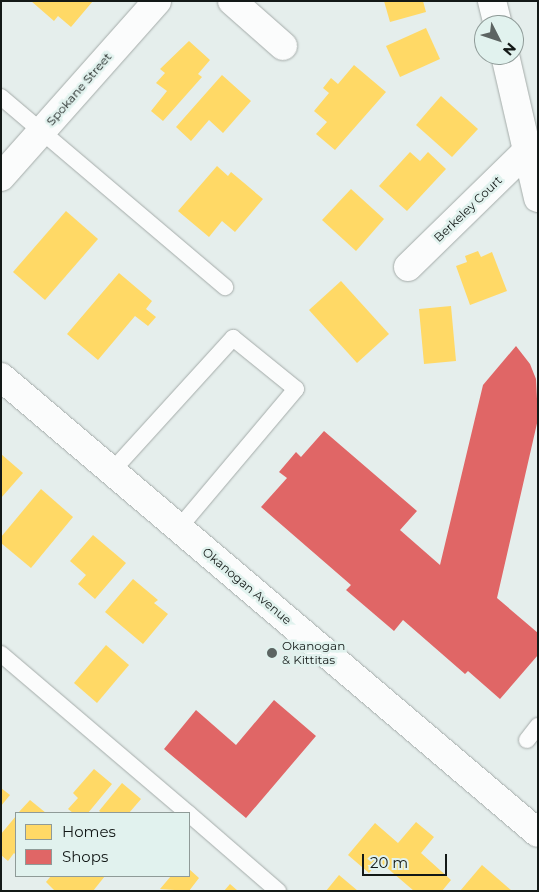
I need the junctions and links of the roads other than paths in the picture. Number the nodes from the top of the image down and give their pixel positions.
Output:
1 (157, 1) edge
2 (232, 1) edge
3 (492, 1) edge
4 (496, 15) edge
5 (282, 46) dead end
6 (506, 65) edge
7 (1, 97) edge
8 (42, 131) junction
9 (527, 151) junction
10 (1, 177) edge
11 (538, 198) edge
12 (408, 266) dead end
13 (225, 287) dead end
14 (1, 377) edge
15 (112, 471) junction
16 (179, 528) junction
17 (1, 654) edge
18 (538, 726) edge
19 (526, 740) dead end
20 (186, 812) edge
21 (190, 816) edge
22 (538, 833) edge
23 (278, 891) edge

1 - 8 street, Spokane Street
2 - 5 street
3 - 4 street
6 - 9 street
7 - 8 lane
8 - 10 street, Spokane Street
8 - 13 lane
9 - 11 street
9 - 12 street, Berkeley Court
14 - 15 street, Okanogan Avenue
15 - 16 street, Okanogan Avenue
15 - 16 lane
16 - 22 street, Okanogan Avenue
17 - 20 lane
18 - 19 lane
21 - 23 lane

